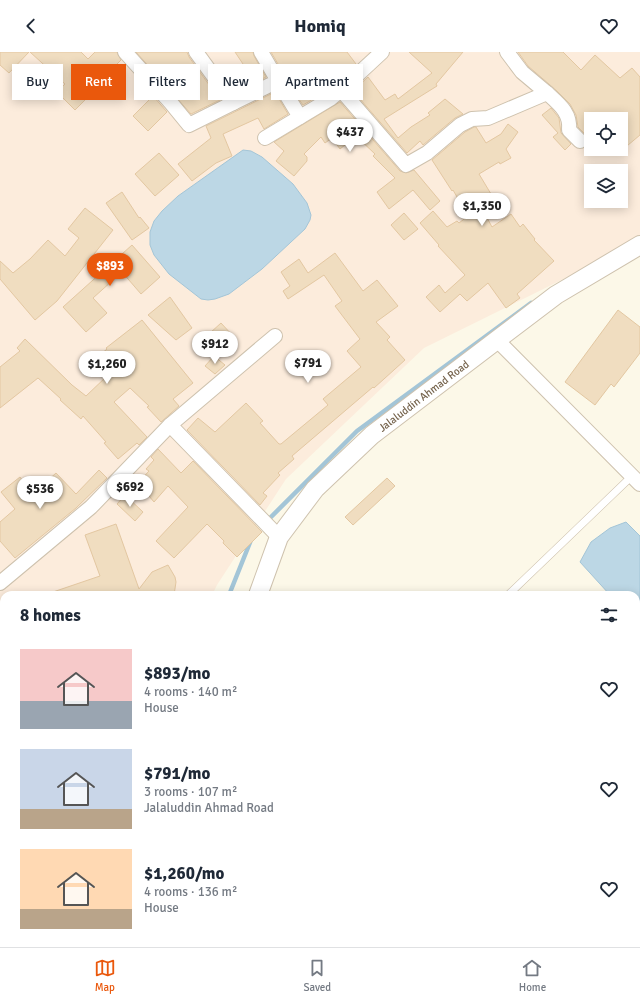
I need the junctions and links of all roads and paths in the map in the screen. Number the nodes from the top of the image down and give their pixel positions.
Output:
1 (125, 52) edge
2 (196, 52) edge
3 (261, 52) edge
4 (382, 52) edge
5 (507, 52) edge
6 (271, 69) edge
7 (363, 70) edge
8 (271, 84) edge
9 (548, 93) junction
10 (290, 100) edge
11 (328, 100) edge
12 (350, 100) edge
13 (233, 103) junction
14 (300, 117) junction
15 (265, 138) dead end
16 (580, 141) dead end
17 (640, 245) edge
18 (275, 336) dead end
19 (497, 340) junction
20 (170, 425) junction
21 (636, 480) edge
22 (279, 537) junction
23 (0, 583) edge
24 (259, 591) edge
25 (512, 591) edge

1 - 13 street
2 - 13 street
3 - 6 street
4 - 7 street
5 - 9 street
8 - 13 street
9 - 12 street
9 - 16 street
10 - 14 street
11 - 14 street
14 - 15 street
17 - 19 street, Jalaluddin Ahmad Road
18 - 20 street
19 - 21 street
19 - 22 street, Jalaluddin Ahmad Road
20 - 22 street
20 - 23 street
21 - 25 lane
22 - 24 street, Jalaluddin Ahmad Road

